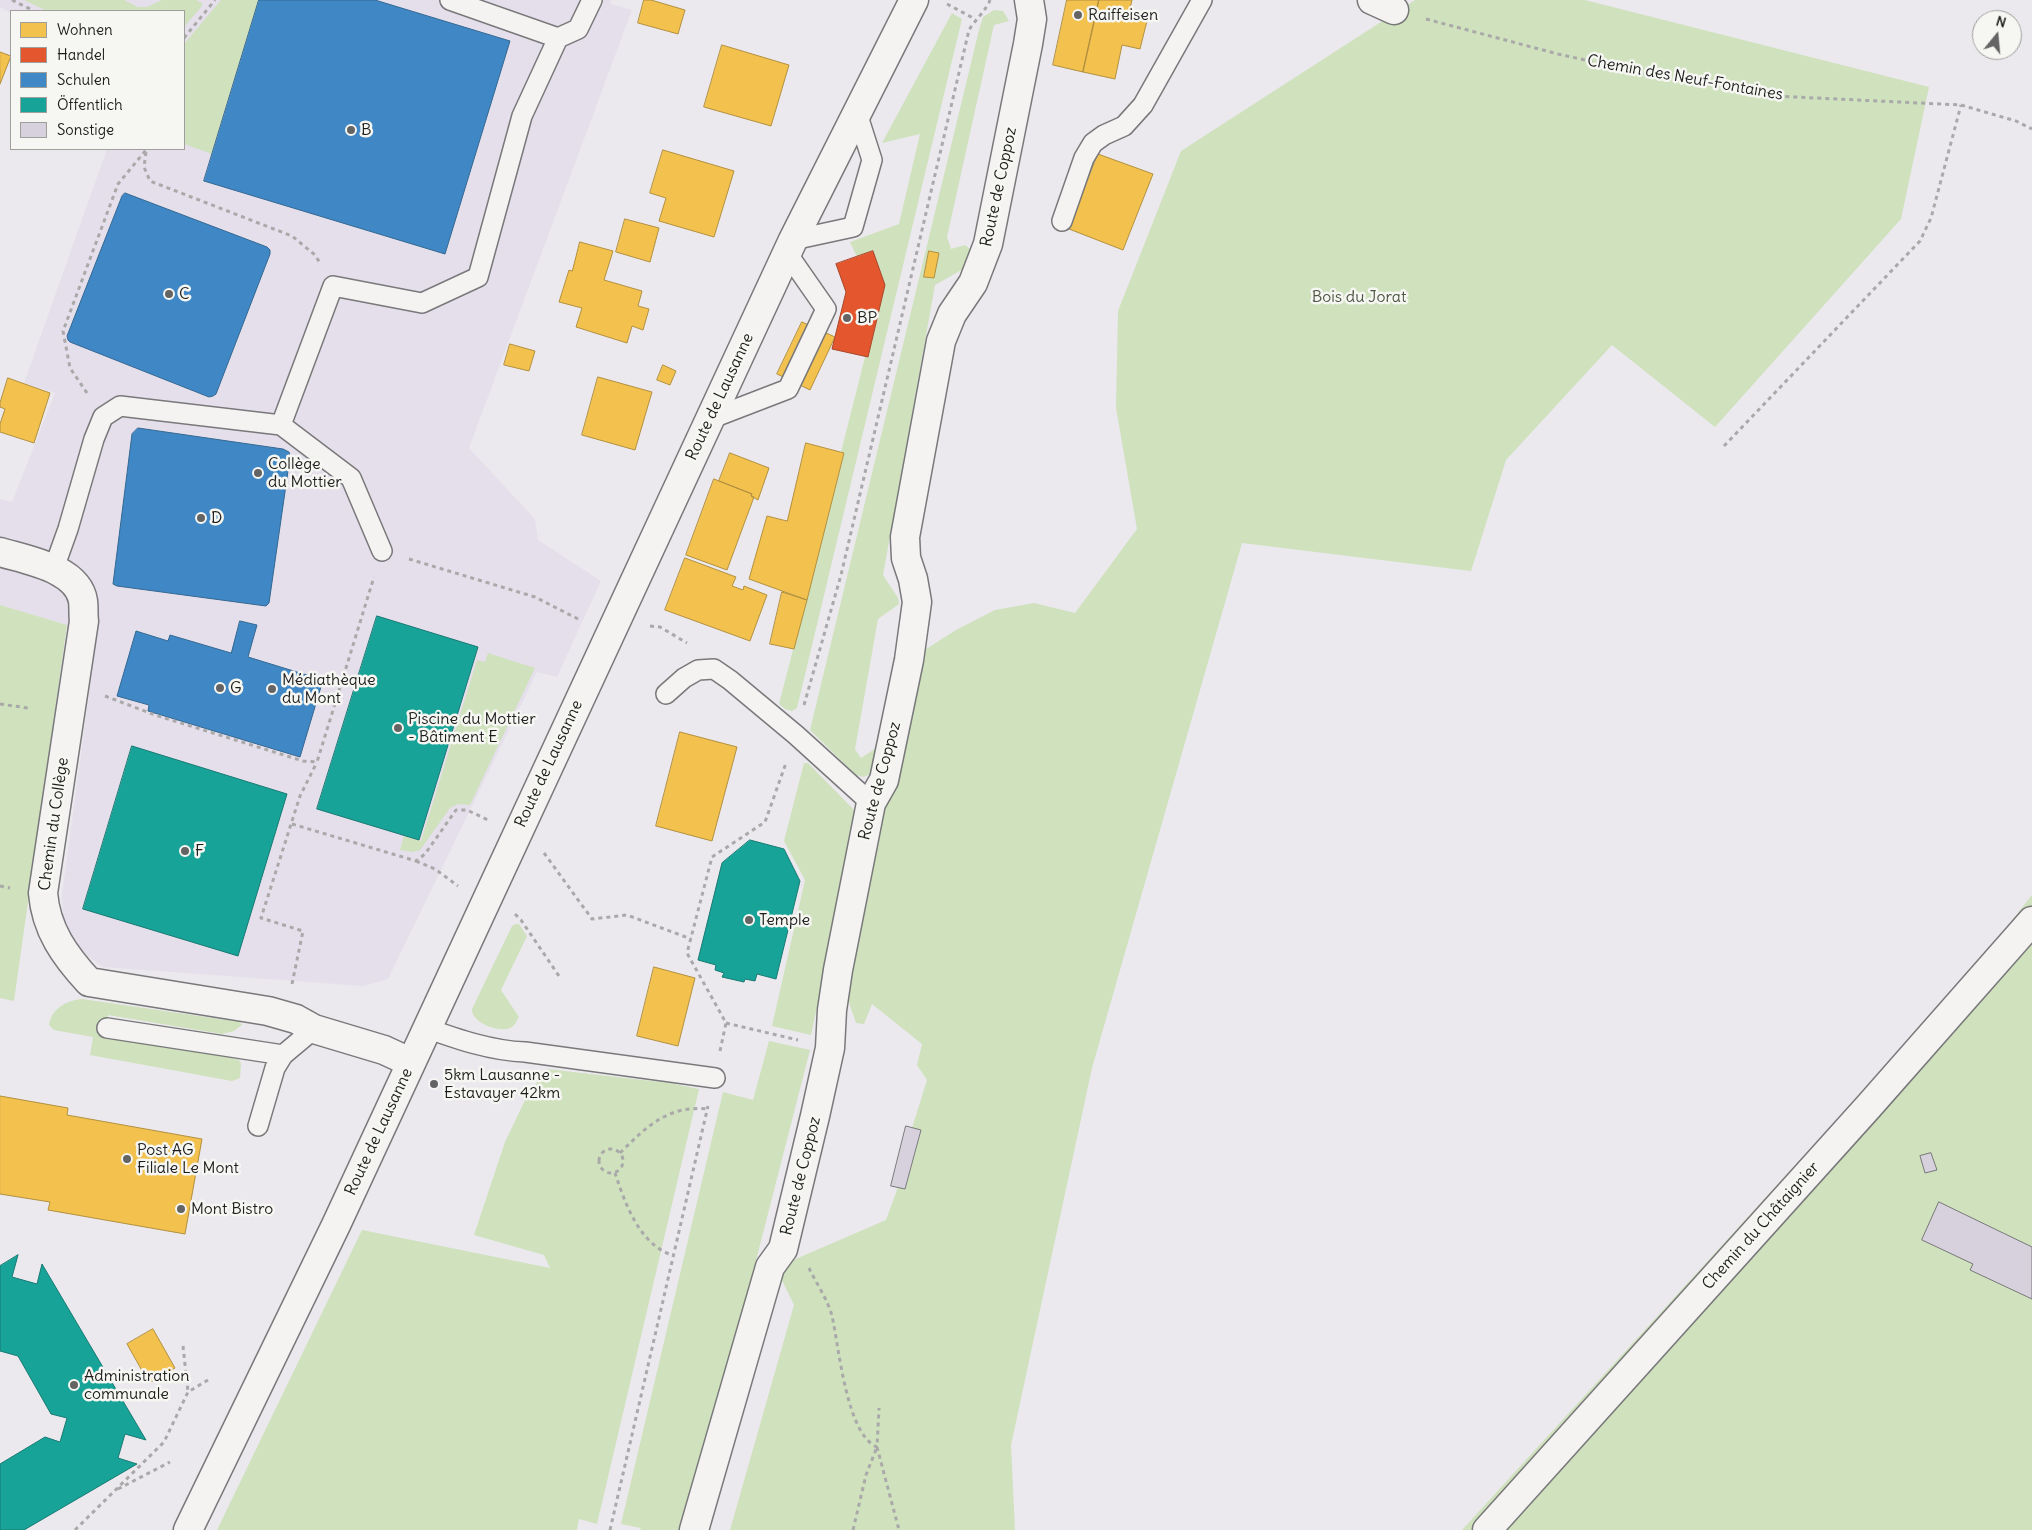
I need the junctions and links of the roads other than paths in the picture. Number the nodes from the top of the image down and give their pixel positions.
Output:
1 (450, 0) edge
2 (592, 0) edge
3 (914, 0) edge
4 (1029, 0) edge
5 (1202, 0) edge
6 (558, 38) junction
7 (857, 113) junction
8 (1062, 221) dead end
9 (790, 247) junction
10 (710, 418) junction
11 (281, 424) junction
12 (382, 551) road end
13 (0, 552) edge
14 (54, 568) junction
15 (666, 694) dead end
16 (871, 803) junction
17 (2032, 921) edge
18 (107, 1028) dead end
19 (426, 1028) junction
20 (314, 1029) junction
21 (283, 1055) junction
22 (410, 1062) junction
23 (715, 1078) road end
24 (258, 1126) dead end
25 (188, 1530) edge
26 (694, 1530) edge
27 (1487, 1530) edge

1 - 6 lane
2 - 6 lane
3 - 7 street, Route de Lausanne
4 - 16 street, Route de Coppoz
5 - 8 lane
6 - 11 lane
7 - 9 street, Route de Lausanne
7 - 9 lane
9 - 10 street, Route de Lausanne
9 - 10 lane
10 - 19 street, Route de Lausanne
11 - 12 lane
11 - 14 lane
13 - 14 street, Chemin du Collège
14 - 20 street, Chemin du Collège
15 - 16 lane
16 - 26 street, Route de Coppoz
17 - 27 street, Chemin du Châtaignier
18 - 21 lane
19 - 22 street, Route de Lausanne
19 - 23 lane
20 - 21 lane
20 - 22 street, Chemin du Collège
21 - 24 lane
22 - 25 street, Route de Lausanne

